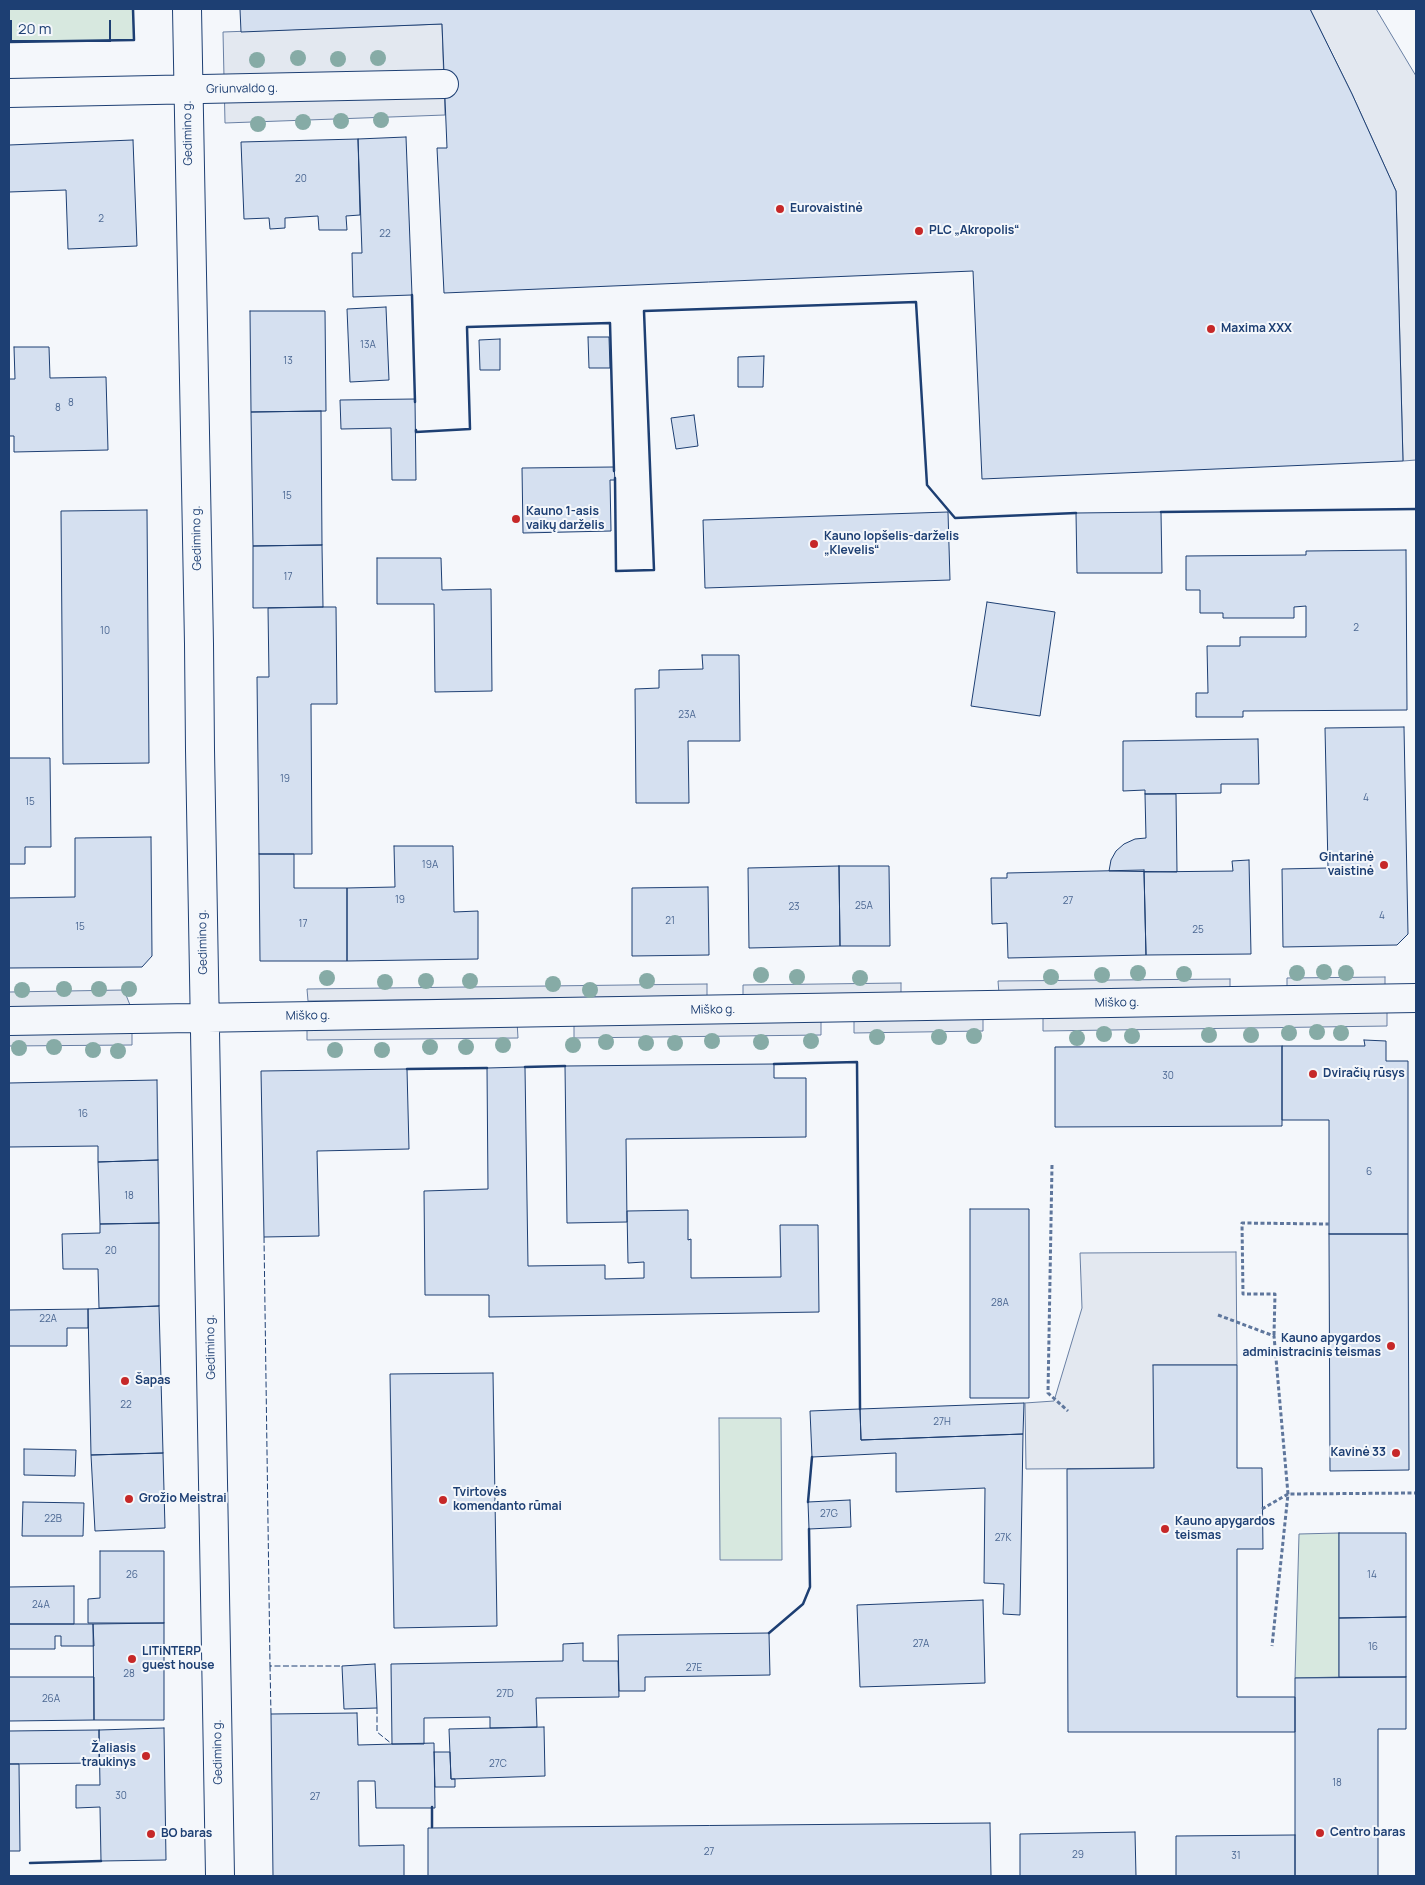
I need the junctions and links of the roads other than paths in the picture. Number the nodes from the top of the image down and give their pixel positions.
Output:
1 (187, 9) edge
2 (444, 84) dead end
3 (188, 90) junction
4 (9, 94) edge
5 (1416, 998) edge
6 (205, 1018) junction
7 (9, 1021) edge
8 (220, 1876) edge

1 - 3 street, Gedimino g.
2 - 3 street, Griunvaldo g.
3 - 4 street, Griunvaldo g.
3 - 6 street, Gedimino g.
5 - 6 street, Miško g.
6 - 7 street, Miško g.
6 - 8 street, Gedimino g.

